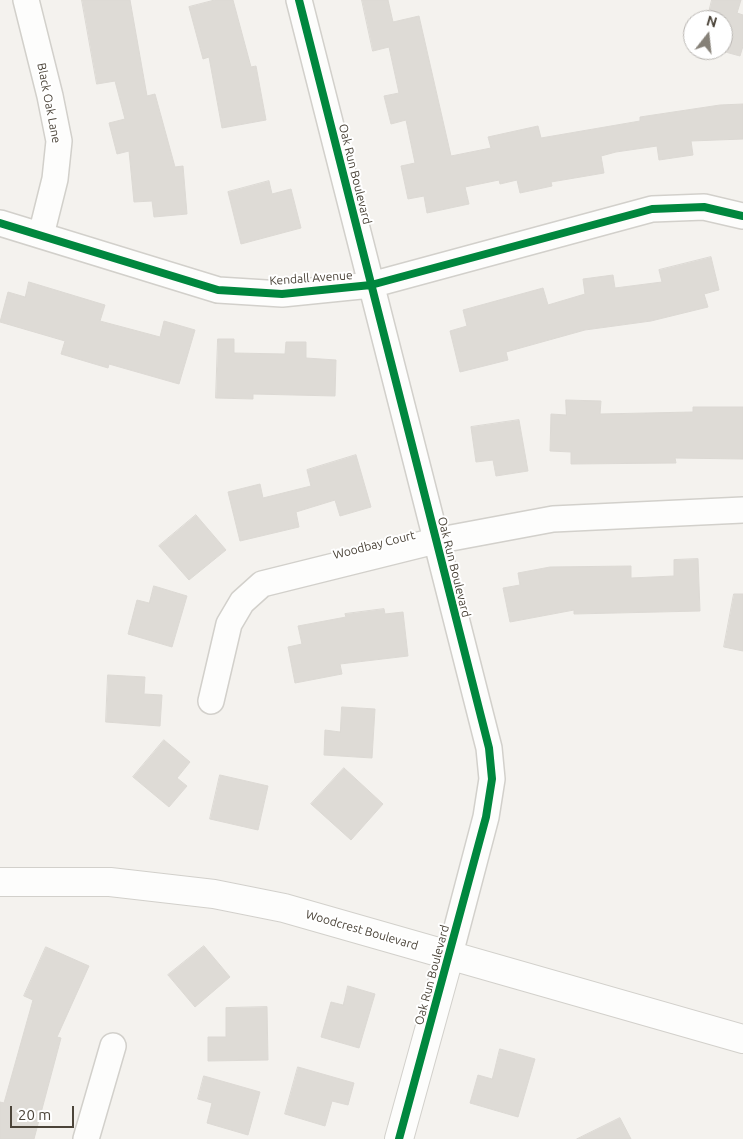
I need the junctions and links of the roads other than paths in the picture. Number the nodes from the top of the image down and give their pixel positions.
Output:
1 (26, 0) edge
2 (299, 0) edge
3 (743, 216) edge
4 (0, 223) edge
5 (41, 235) junction
6 (371, 285) junction
7 (743, 510) edge
8 (435, 541) junction
9 (211, 701) dead end
10 (0, 882) edge
11 (450, 954) junction
12 (743, 1039) edge
13 (113, 1046) dead end
14 (86, 1139) edge
15 (399, 1139) edge

1 - 5 street, Black Oak Lane
2 - 6 street, Oak Run Boulevard
3 - 6 street, Kendall Avenue
4 - 5 street, Kendall Avenue
5 - 6 street, Kendall Avenue
6 - 8 street, Oak Run Boulevard
7 - 8 street, Woodbay Court
8 - 9 street, Woodbay Court
8 - 11 street, Oak Run Boulevard
10 - 11 street, Woodcrest Boulevard
11 - 12 street, Woodcrest Boulevard
11 - 15 street, Oak Run Boulevard
13 - 14 street

